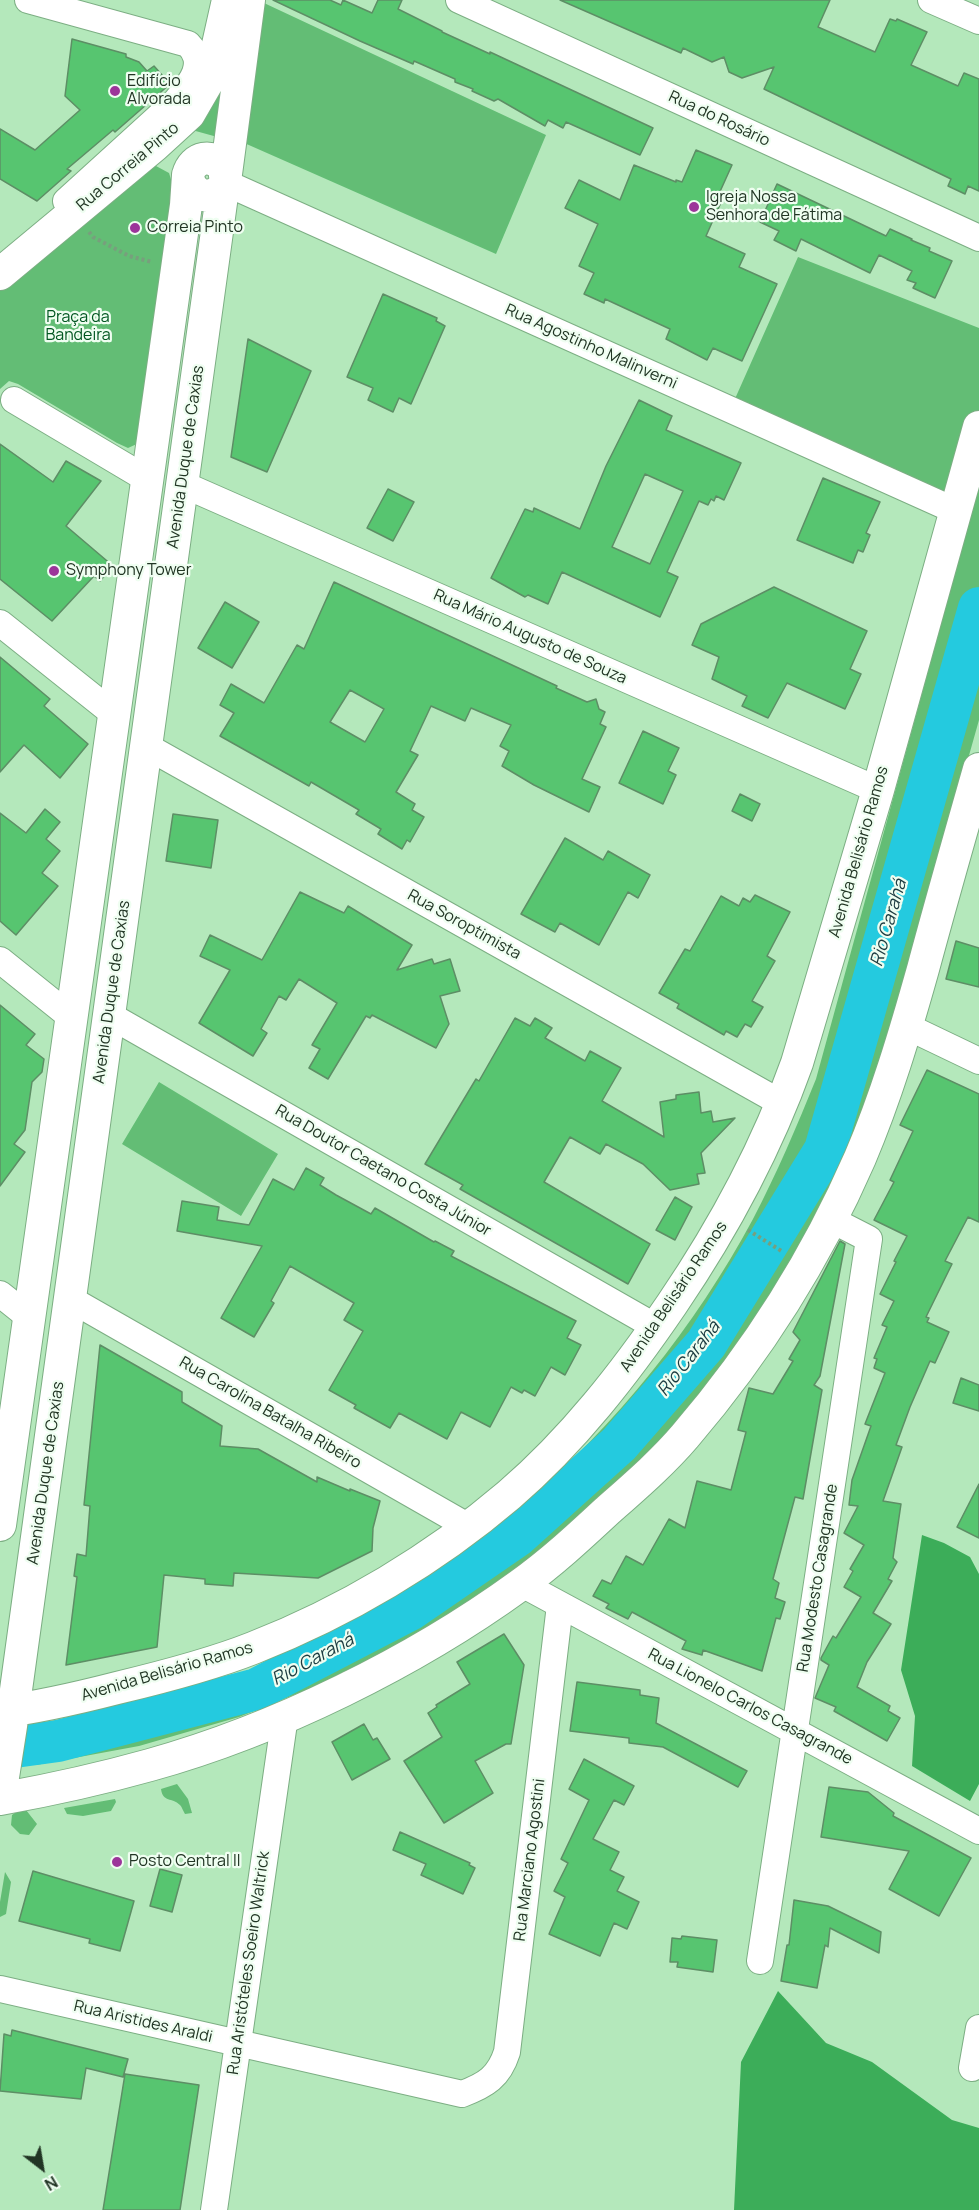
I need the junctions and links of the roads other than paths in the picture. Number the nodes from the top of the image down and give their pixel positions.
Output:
1 (28, 0) edge
2 (228, 0) edge
3 (249, 0) edge
4 (461, 0) edge
5 (932, 0) edge
6 (979, 21) edge
7 (154, 146) junction
8 (190, 170) junction
9 (225, 182) junction
10 (979, 238) edge
11 (0, 267) edge
12 (0, 274) edge
13 (14, 400) dead end
14 (979, 427) edge
15 (147, 479) junction
16 (182, 484) junction
17 (957, 511) junction
18 (0, 624) edge
19 (114, 714) junction
20 (146, 746) junction
21 (979, 770) edge
22 (878, 789) junction
23 (0, 960) edge
24 (109, 1015) junction
25 (71, 1017) junction
26 (906, 1026) junction
27 (979, 1061) edge
28 (783, 1104) junction
29 (830, 1219) junction
30 (0, 1294) edge
31 (70, 1299) junction
32 (29, 1317) junction
33 (656, 1327) junction
34 (0, 1525) edge
35 (469, 1527) junction
36 (522, 1584) junction
37 (560, 1605) junction
38 (8, 1716) edge
39 (285, 1716) junction
40 (794, 1731) junction
41 (1, 1791) edge
42 (979, 1831) edge
43 (760, 1961) dead end
44 (0, 1989) edge
45 (979, 2028) edge
46 (238, 2043) junction
47 (972, 2067) dead end
48 (462, 2094) joint
49 (214, 2210) edge

1 - 11 street
2 - 7 main road, Rua Correia Pinto
3 - 9 main road
4 - 10 street, Rua do Rosário
5 - 6 street
7 - 8 main road
7 - 12 main road, Rua Correia Pinto
8 - 9 main road
8 - 15 main road
9 - 16 main road, Avenida Duque de Caxias
9 - 17 street, Rua Agostinho Malinverni
13 - 15 street
14 - 17 main road, Avenida Belisário Ramos
15 - 19 main road
16 - 20 main road, Avenida Duque de Caxias
16 - 22 street, Rua Mário Augusto de Souza
17 - 22 main road, Avenida Belisário Ramos
18 - 19 street
19 - 25 main road
20 - 24 main road, Avenida Duque de Caxias
20 - 28 street, Rua Soroptimista
21 - 26 main road
22 - 28 main road, Avenida Belisário Ramos
23 - 25 street
24 - 31 main road, Avenida Duque de Caxias
24 - 33 street, Rua Doutor Caetano Costa Júnior
25 - 32 main road
26 - 27 street
26 - 29 main road
28 - 33 main road, Avenida Belisário Ramos
29 - 36 main road
29 - 40 street, Rua Modesto Casagrande
30 - 32 street
31 - 35 street, Rua Carolina Batalha Ribeiro
31 - 38 main road, Avenida Duque de Caxias
32 - 34 main road
33 - 35 main road, Avenida Belisário Ramos
35 - 38 main road, Avenida Belisário Ramos
36 - 37 street, Rua Lionelo Carlos Casagrande
36 - 39 main road
37 - 40 street, Rua Lionelo Carlos Casagrande
37 - 48 street, Rua Marciano Agostini
38 - 41 main road, Avenida Duque de Caxias
39 - 41 main road
39 - 46 street, Rua Aristóteles Soeiro Waltrick
40 - 42 street, Rua Lionelo Carlos Casagrande
40 - 43 street, Rua Modesto Casagrande
44 - 46 street, Rua Aristides Araldi
45 - 47 street
46 - 48 street, Rua Aristides Araldi
46 - 49 street, Rua Aristóteles Soeiro Waltrick

